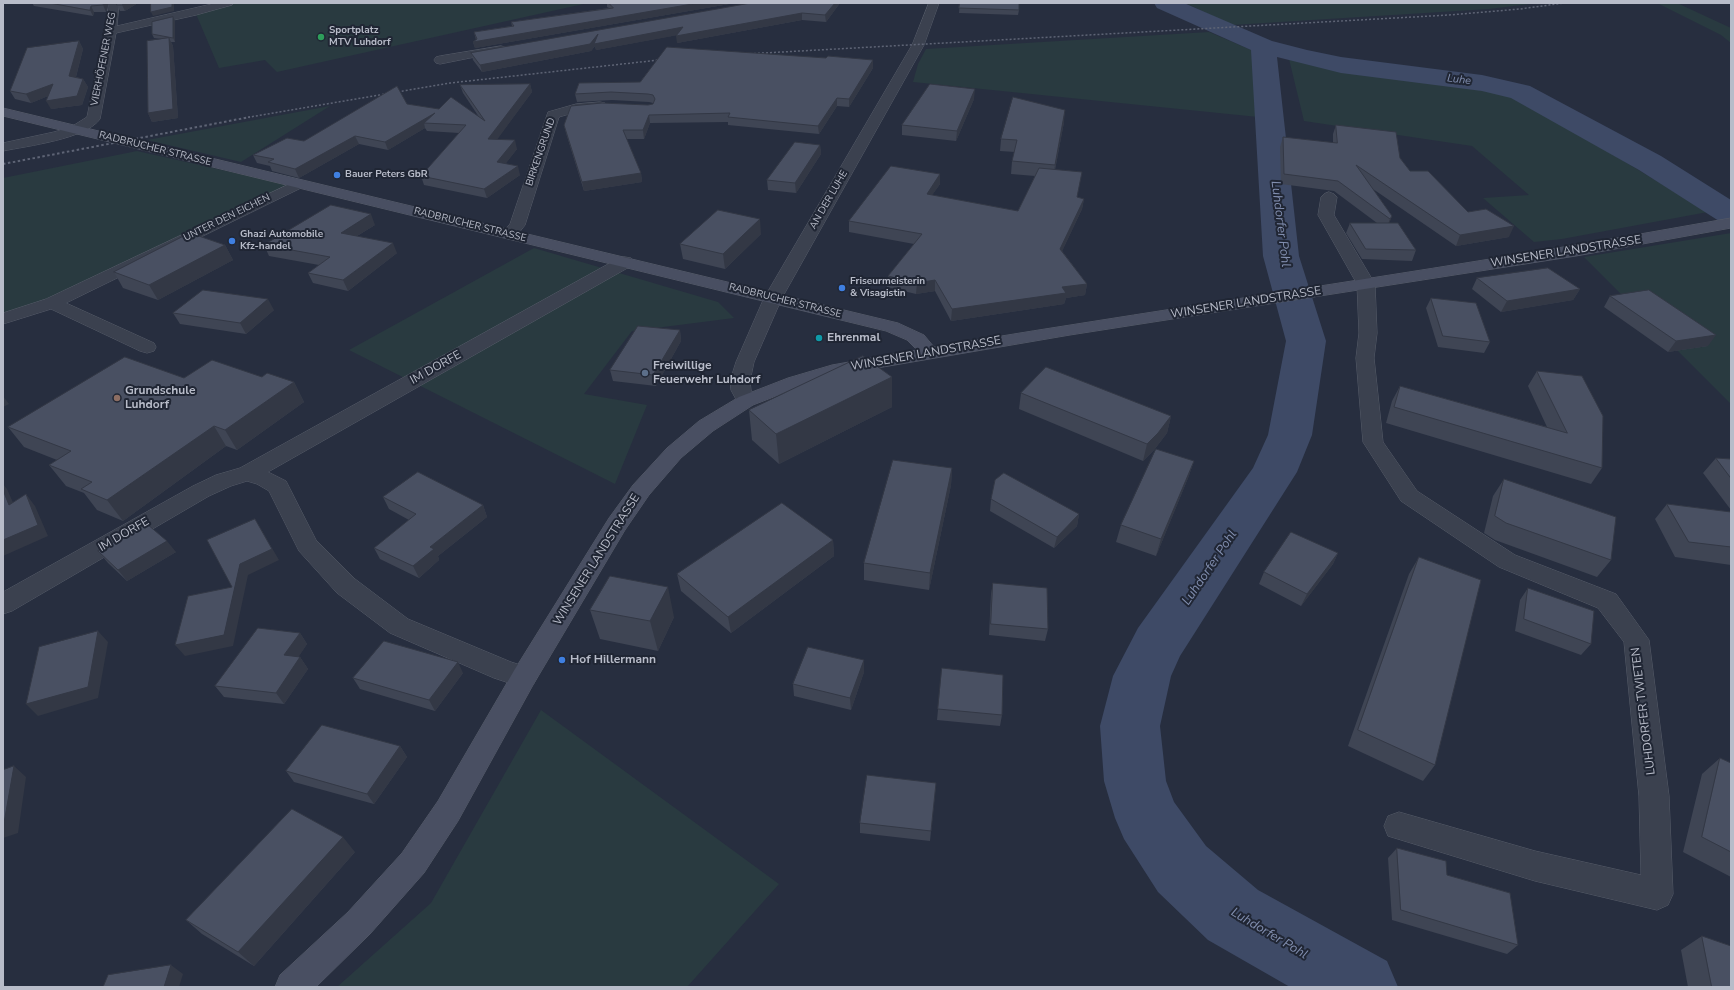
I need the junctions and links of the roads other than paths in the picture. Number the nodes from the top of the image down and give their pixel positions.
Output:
1 (114, 3) edge
2 (228, 3) edge
3 (934, 3) edge
4 (112, 31) junction
5 (510, 48) edge
6 (440, 60) dead end
7 (611, 107) edge
8 (3, 112) edge
9 (76, 130) junction
10 (3, 147) edge
11 (298, 184) junction
12 (1329, 197) dead end
13 (1731, 223) edge
14 (509, 234) junction
15 (625, 262) junction
16 (1366, 284) junction
17 (773, 298) junction
18 (52, 302) junction
19 (3, 319) edge
20 (147, 346) dead end
21 (928, 353) junction
22 (746, 401) junction
23 (248, 474) junction
24 (3, 604) edge
25 (524, 677) junction
26 (1399, 826) dead end
27 (292, 987) edge

1 - 4 street, VIERHÖFENER WEG
2 - 4 street
3 - 17 street, AN DER LUHE
4 - 9 street, VIERHÖFENER WEG
5 - 6 street
7 - 14 street, BIRKENGRUND
8 - 9 main road, RADBRUCHER STRASSE
9 - 10 street, VIERHÖFENER WEG
9 - 11 main road, RADBRUCHER STRASSE
11 - 14 main road, RADBRUCHER STRASSE
11 - 18 street, UNTER DEN EICHEN
12 - 16 street, LUHDORFER TWIETEN
13 - 16 main road, WINSENER LANDSTRASSE
14 - 15 main road, RADBRUCHER STRASSE
15 - 17 main road, RADBRUCHER STRASSE
15 - 23 street, IM DORFE
16 - 21 main road, WINSENER LANDSTRASSE
16 - 26 street, LUHDORFER TWIETEN
17 - 21 main road, RADBRUCHER STRASSE
17 - 22 street, AN DER LUHE
18 - 19 street, UNTER DEN EICHEN
18 - 20 street
21 - 22 main road, WINSENER LANDSTRASSE
22 - 25 main road, WINSENER LANDSTRASSE
23 - 24 street, IM DORFE
23 - 25 street
25 - 27 main road, WINSENER LANDSTRASSE

